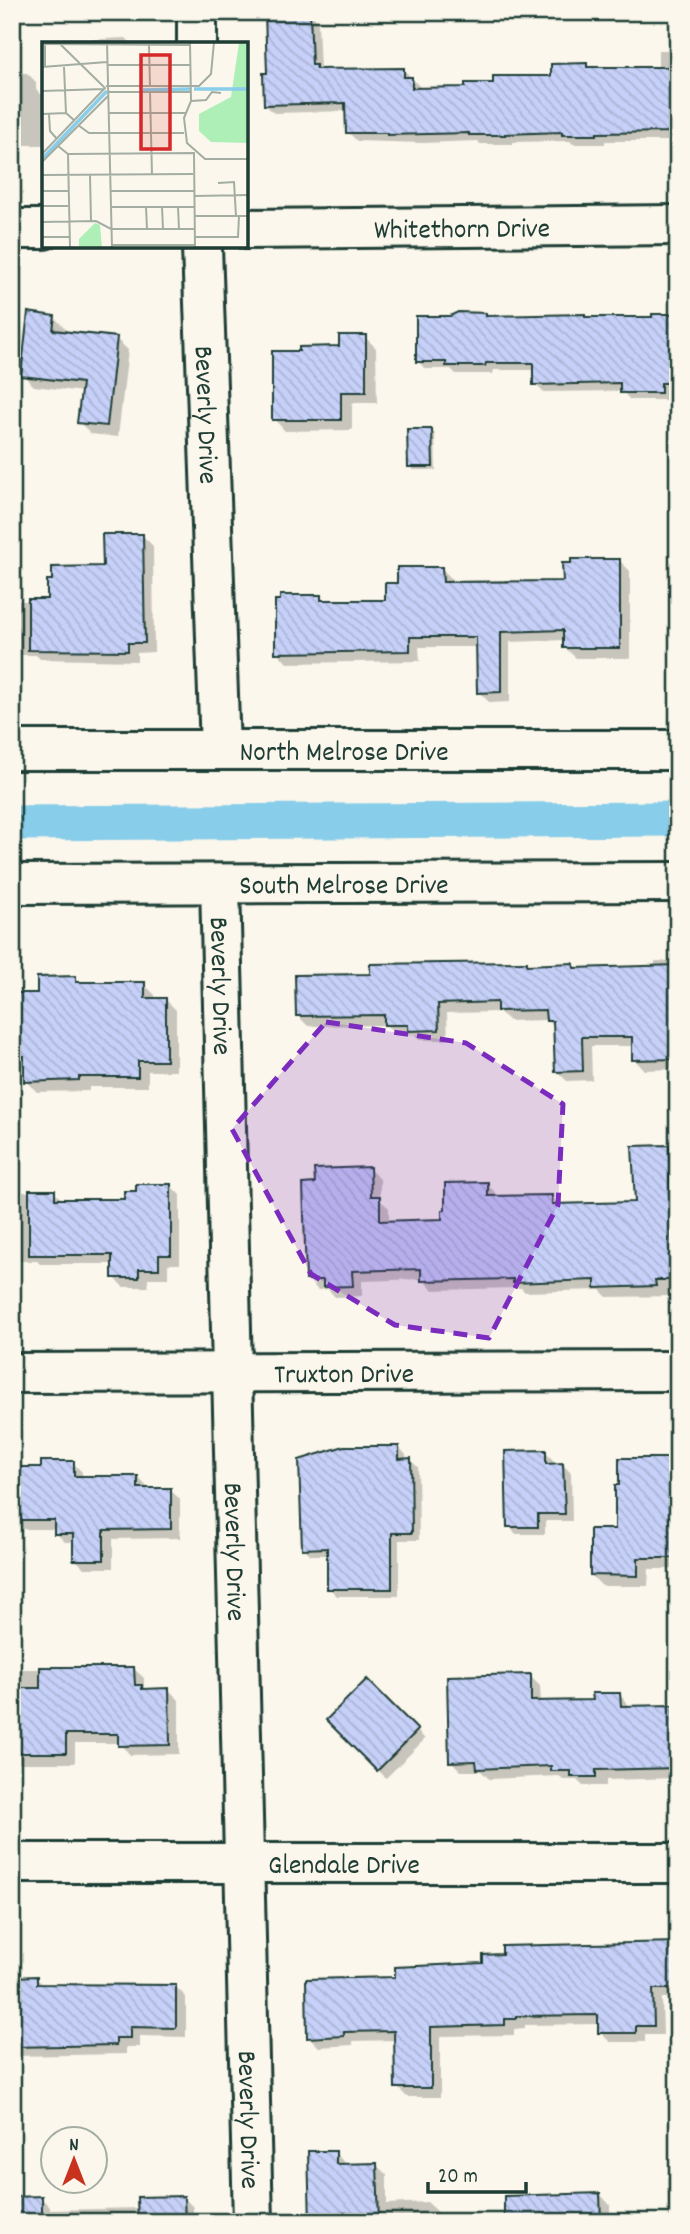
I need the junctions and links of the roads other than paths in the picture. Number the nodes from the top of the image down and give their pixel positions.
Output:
1 (197, 12) edge
2 (197, 42) edge
3 (678, 225) edge
4 (12, 229) edge
5 (42, 229) edge
6 (248, 229) edge
7 (202, 248) edge
8 (12, 750) edge
9 (220, 750) junction
10 (678, 750) edge
11 (678, 882) edge
12 (12, 884) edge
13 (220, 884) junction
14 (678, 1371) edge
15 (12, 1373) edge
16 (232, 1373) junction
17 (12, 1863) edge
18 (244, 1863) junction
19 (678, 1863) edge
20 (253, 2222) edge

1 - 2 street
3 - 6 street, Whitethorn Drive
4 - 5 street
7 - 9 street, Beverly Drive
8 - 9 street, North Melrose Drive
9 - 10 street, North Melrose Drive
11 - 13 street, South Melrose Drive
12 - 13 street, South Melrose Drive
13 - 16 street, Beverly Drive
14 - 16 street, Truxton Drive
15 - 16 street, Truxton Drive
16 - 18 street, Beverly Drive
17 - 18 street, Glendale Drive
18 - 19 street, Glendale Drive
18 - 20 street, Beverly Drive

